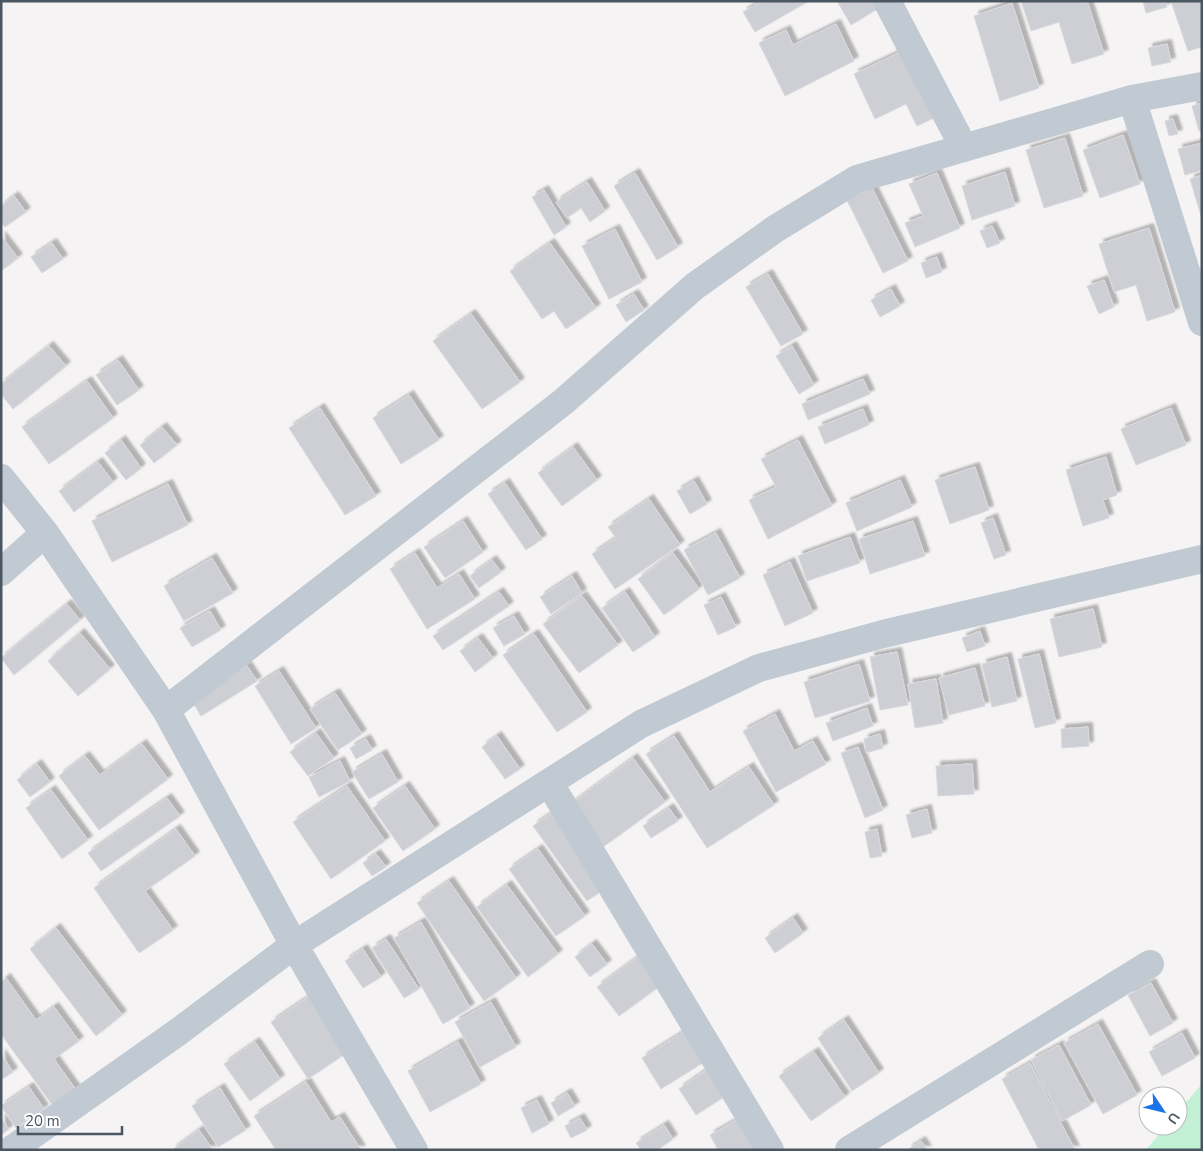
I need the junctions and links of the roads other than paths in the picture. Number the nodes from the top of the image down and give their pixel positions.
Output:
1 (887, 1) edge
2 (1202, 86) edge
3 (1132, 99) junction
4 (964, 148) junction
5 (1202, 322) edge
6 (1, 478) edge
7 (45, 533) junction
8 (1202, 559) edge
9 (1, 572) edge
10 (166, 710) junction
11 (550, 784) junction
12 (294, 945) junction
13 (1150, 964) dead end
14 (11, 1150) edge
15 (414, 1150) edge
16 (770, 1150) edge
17 (848, 1150) edge

1 - 4 street
2 - 3 street
3 - 4 street
3 - 5 street
4 - 10 street
6 - 7 street
7 - 9 street
7 - 10 street
8 - 11 street
10 - 12 street
11 - 12 street
11 - 16 street
12 - 14 street
12 - 15 street
13 - 17 street

